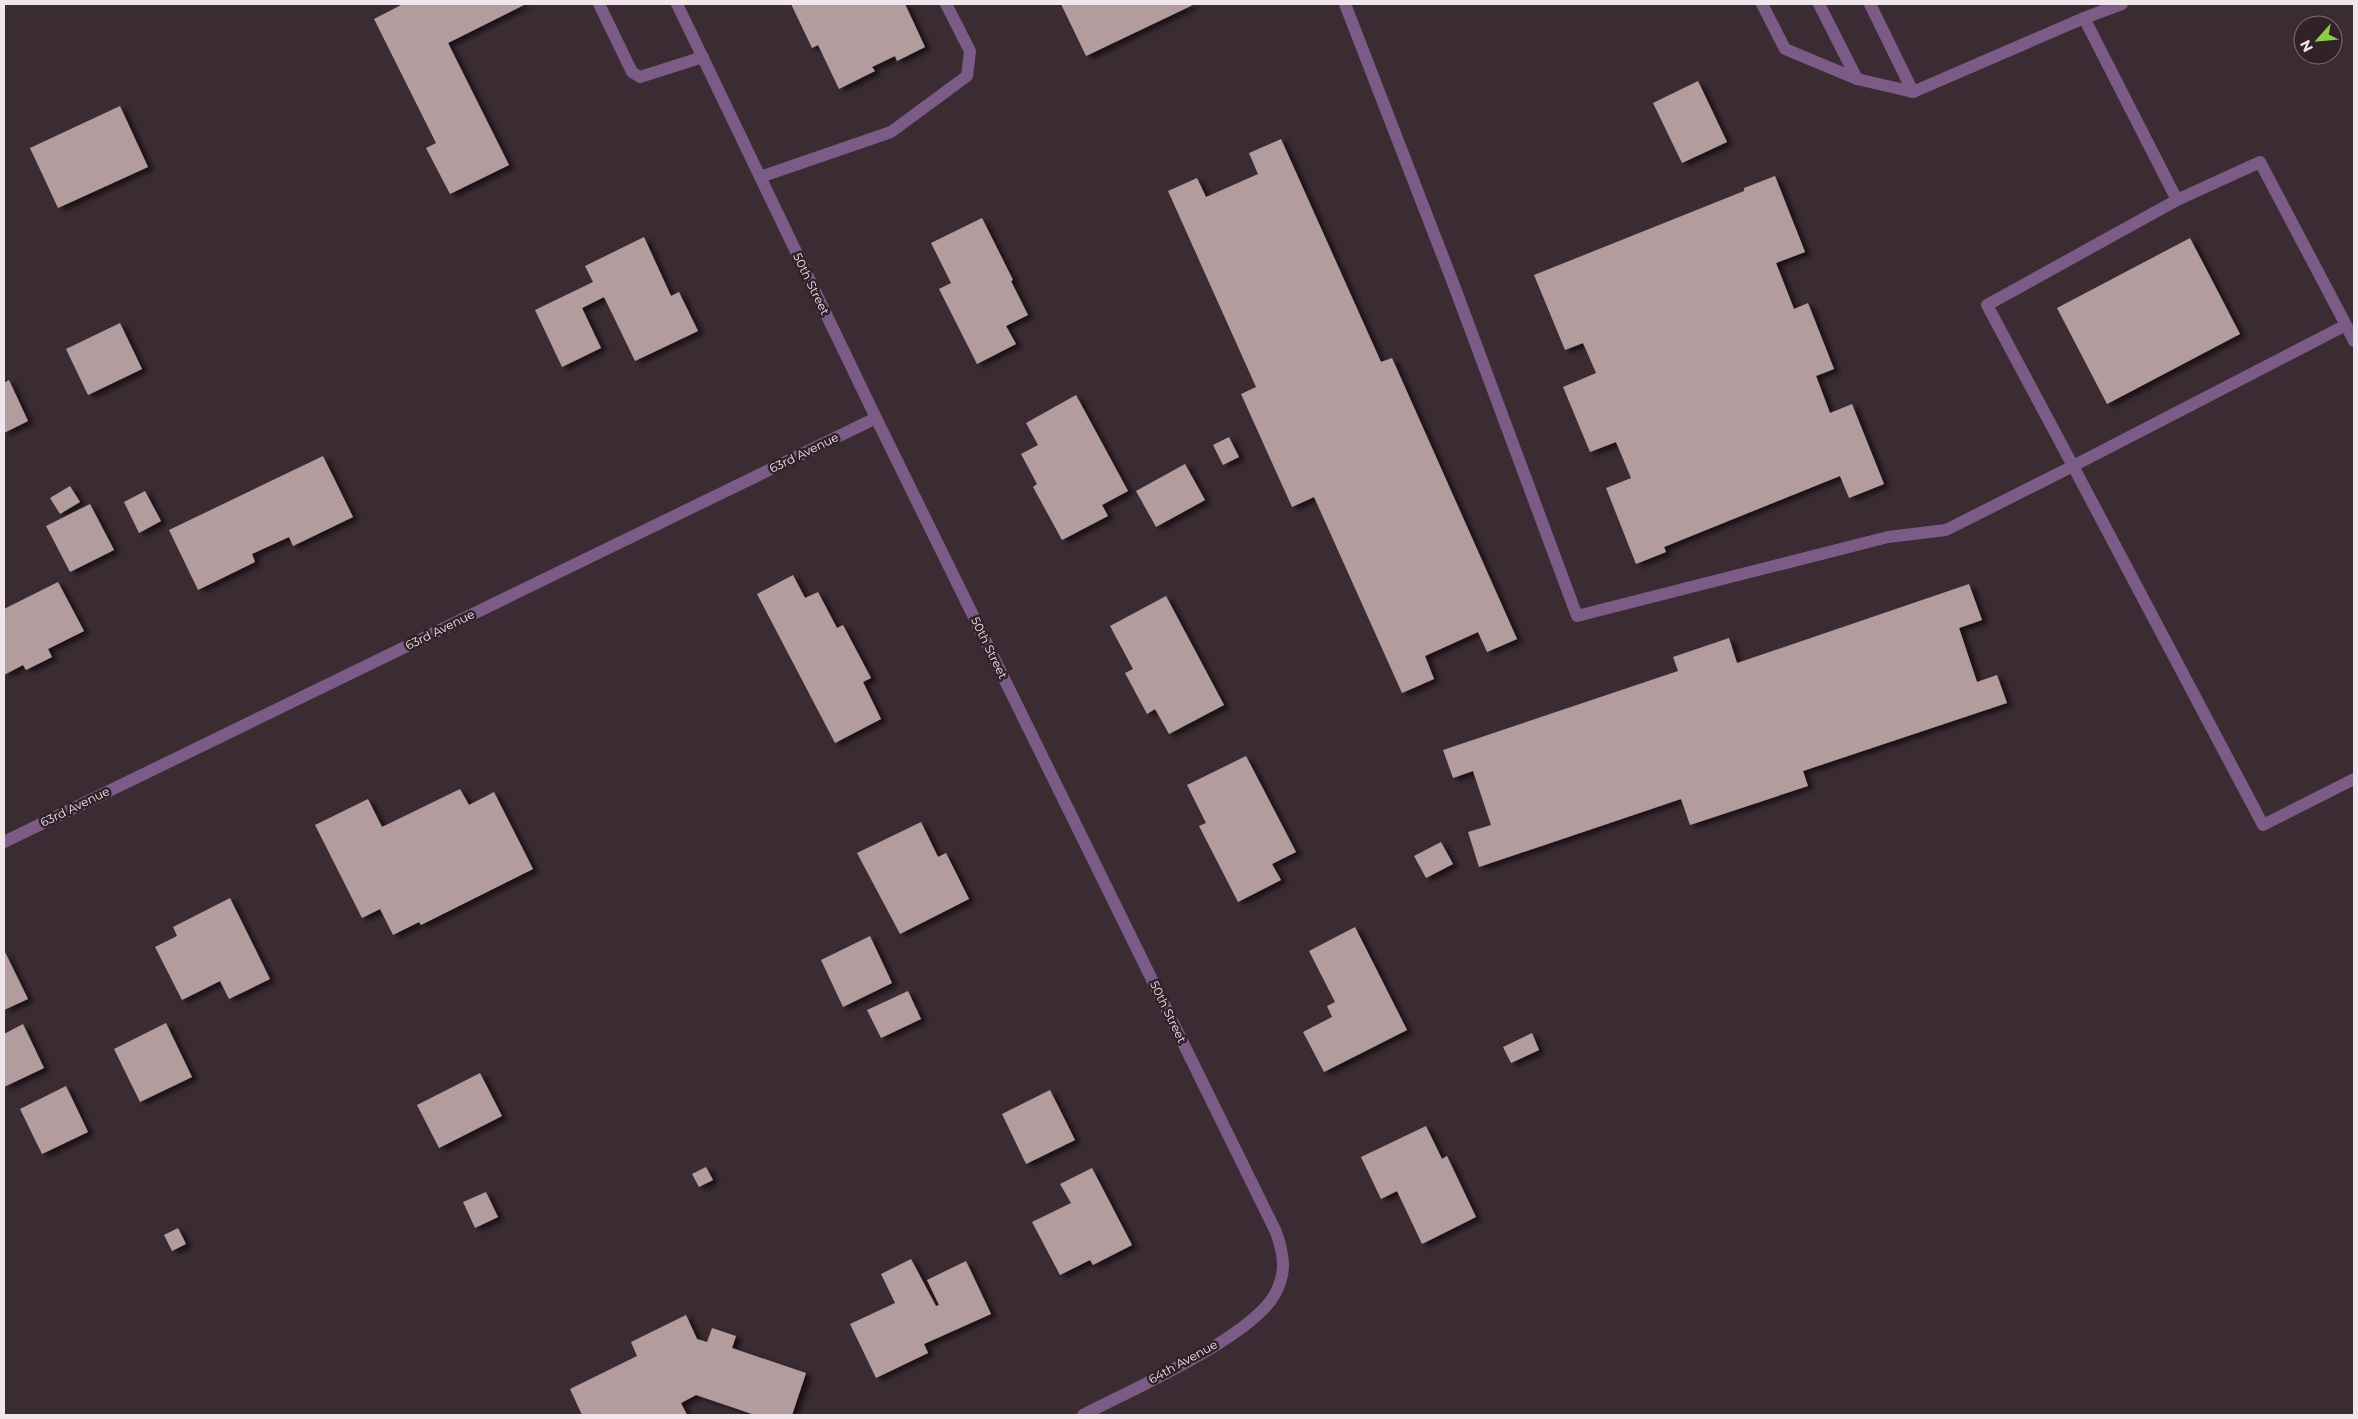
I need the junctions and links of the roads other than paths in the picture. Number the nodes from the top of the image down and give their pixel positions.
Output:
1 (599, 4) edge
2 (677, 4) edge
3 (946, 4) edge
4 (1345, 4) edge
5 (1762, 4) edge
6 (1819, 4) edge
7 (1870, 4) edge
8 (2122, 4) edge
9 (2084, 18) junction
10 (703, 57) junction
11 (1857, 79) junction
12 (1913, 92) junction
13 (760, 177) junction
14 (2176, 200) junction
15 (2346, 325) junction
16 (2354, 341) edge
17 (876, 418) junction
18 (2073, 466) junction
19 (2354, 779) edge
20 (4, 842) edge
21 (1274, 1295) joint
22 (1082, 1415) edge

1 - 10 street
2 - 10 street, 50th Street
3 - 13 street
4 - 18 street
5 - 11 street
6 - 11 street
7 - 12 street
8 - 9 street
9 - 12 street
9 - 14 street
10 - 13 street, 50th Street
11 - 12 street
13 - 17 street, 50th Street
14 - 15 street
14 - 18 street
15 - 16 street
15 - 18 street
17 - 20 street, 63rd Avenue
17 - 21 street, 50th Street
18 - 19 street
21 - 22 street, 64th Avenue

